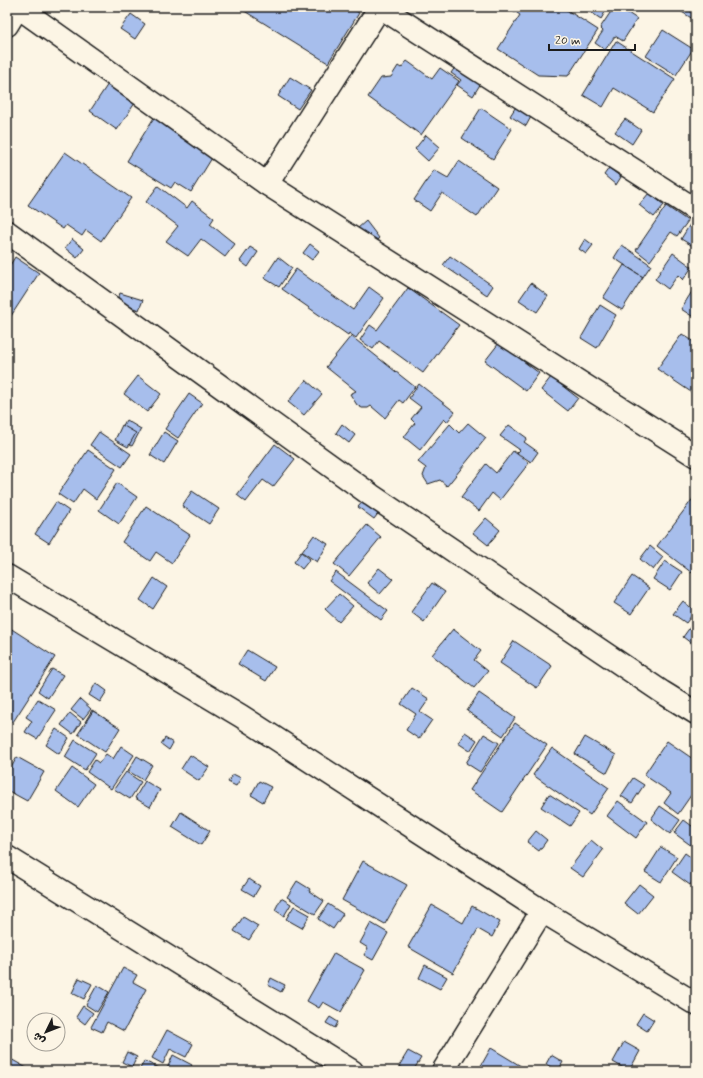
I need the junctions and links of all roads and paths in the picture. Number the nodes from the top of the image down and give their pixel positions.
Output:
1 (18, 7) edge
2 (380, 7) edge
3 (7, 25) edge
4 (267, 184) junction
5 (696, 210) edge
6 (7, 232) edge
7 (696, 456) edge
8 (7, 576) edge
9 (696, 713) edge
10 (7, 857) edge
11 (542, 911) junction
12 (696, 1004) edge
13 (352, 1071) edge
14 (444, 1071) edge

1 - 3 main road
1 - 4 main road
2 - 4 main road
2 - 5 main road
4 - 7 main road
6 - 9 main road
8 - 11 main road
10 - 13 main road
11 - 12 main road
11 - 14 main road

